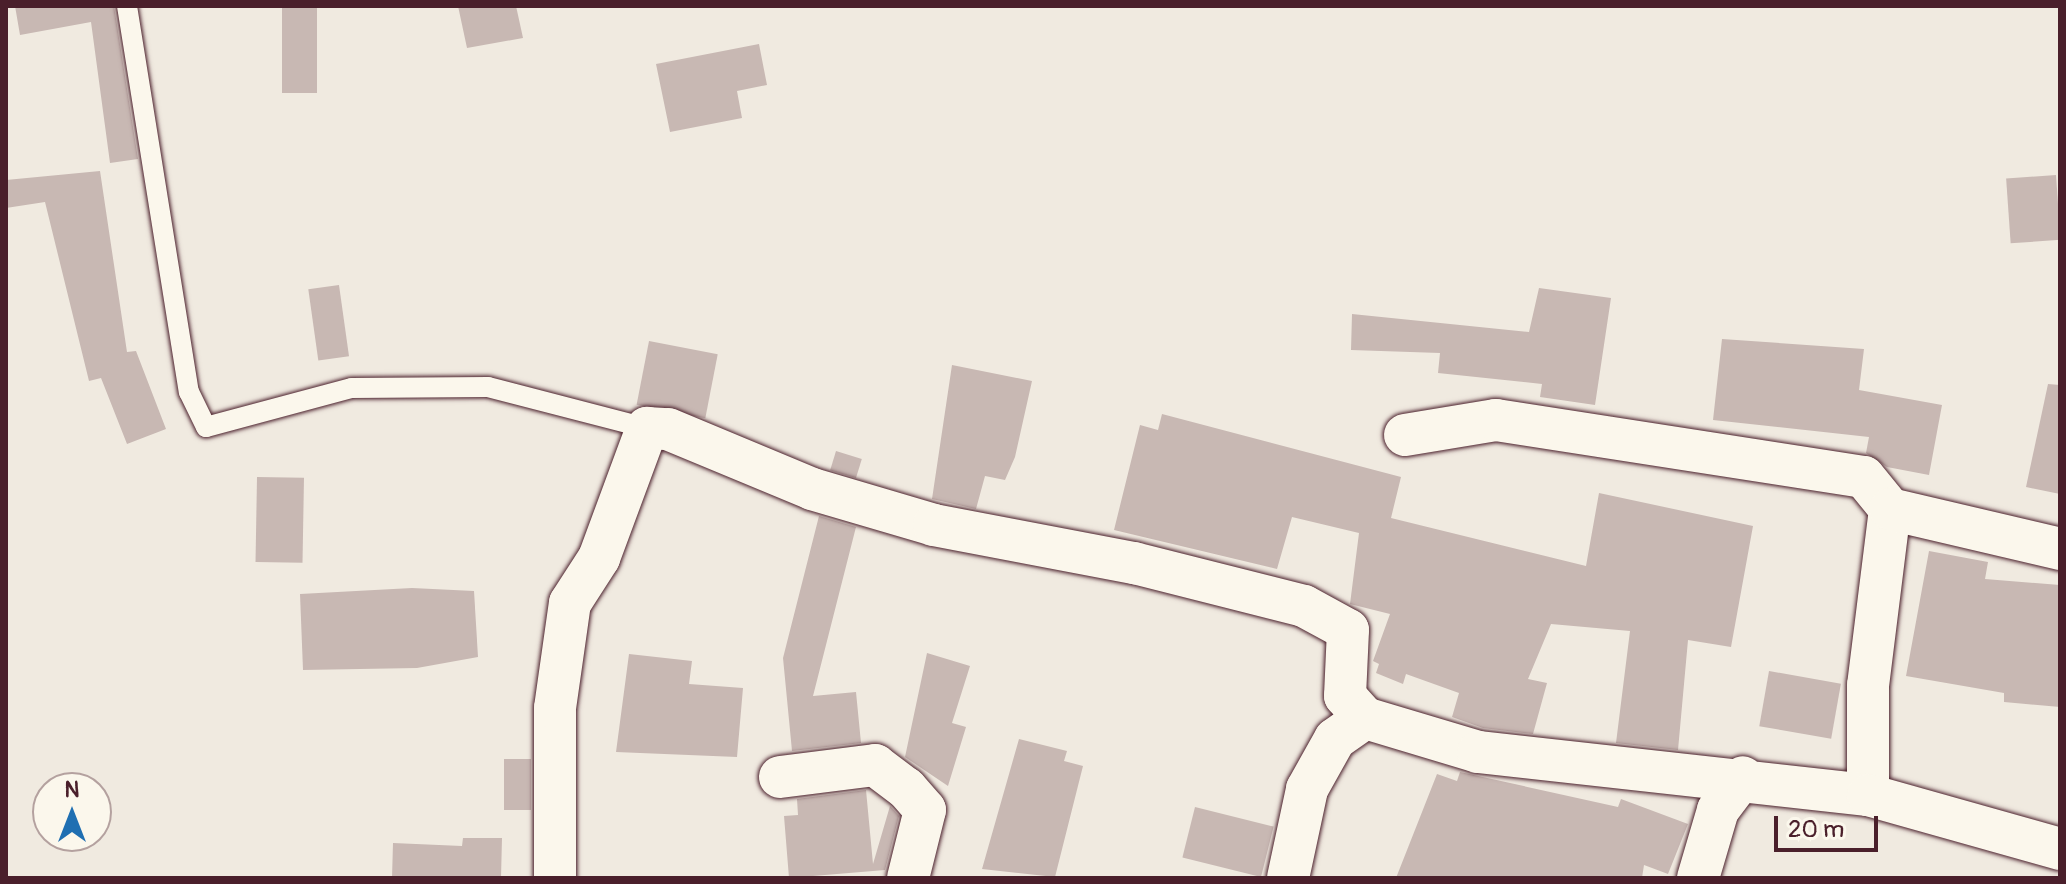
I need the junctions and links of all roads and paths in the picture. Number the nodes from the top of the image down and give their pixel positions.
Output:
1 (127, 6) edge
2 (647, 428) junction
3 (1405, 435) dead end
4 (1890, 509) junction
5 (2060, 549) edge
6 (1365, 718) junction
7 (780, 777) dead end
8 (1743, 777) junction
9 (1868, 795) junction
10 (2060, 849) edge
11 (555, 878) edge
12 (908, 878) edge
13 (1288, 878) edge
14 (1698, 878) edge

1 - 2 lane
2 - 6 street
2 - 11 street
3 - 4 street
4 - 5 street
4 - 9 street
6 - 8 street
6 - 13 street
7 - 12 street
8 - 9 street
8 - 14 street
9 - 10 street

